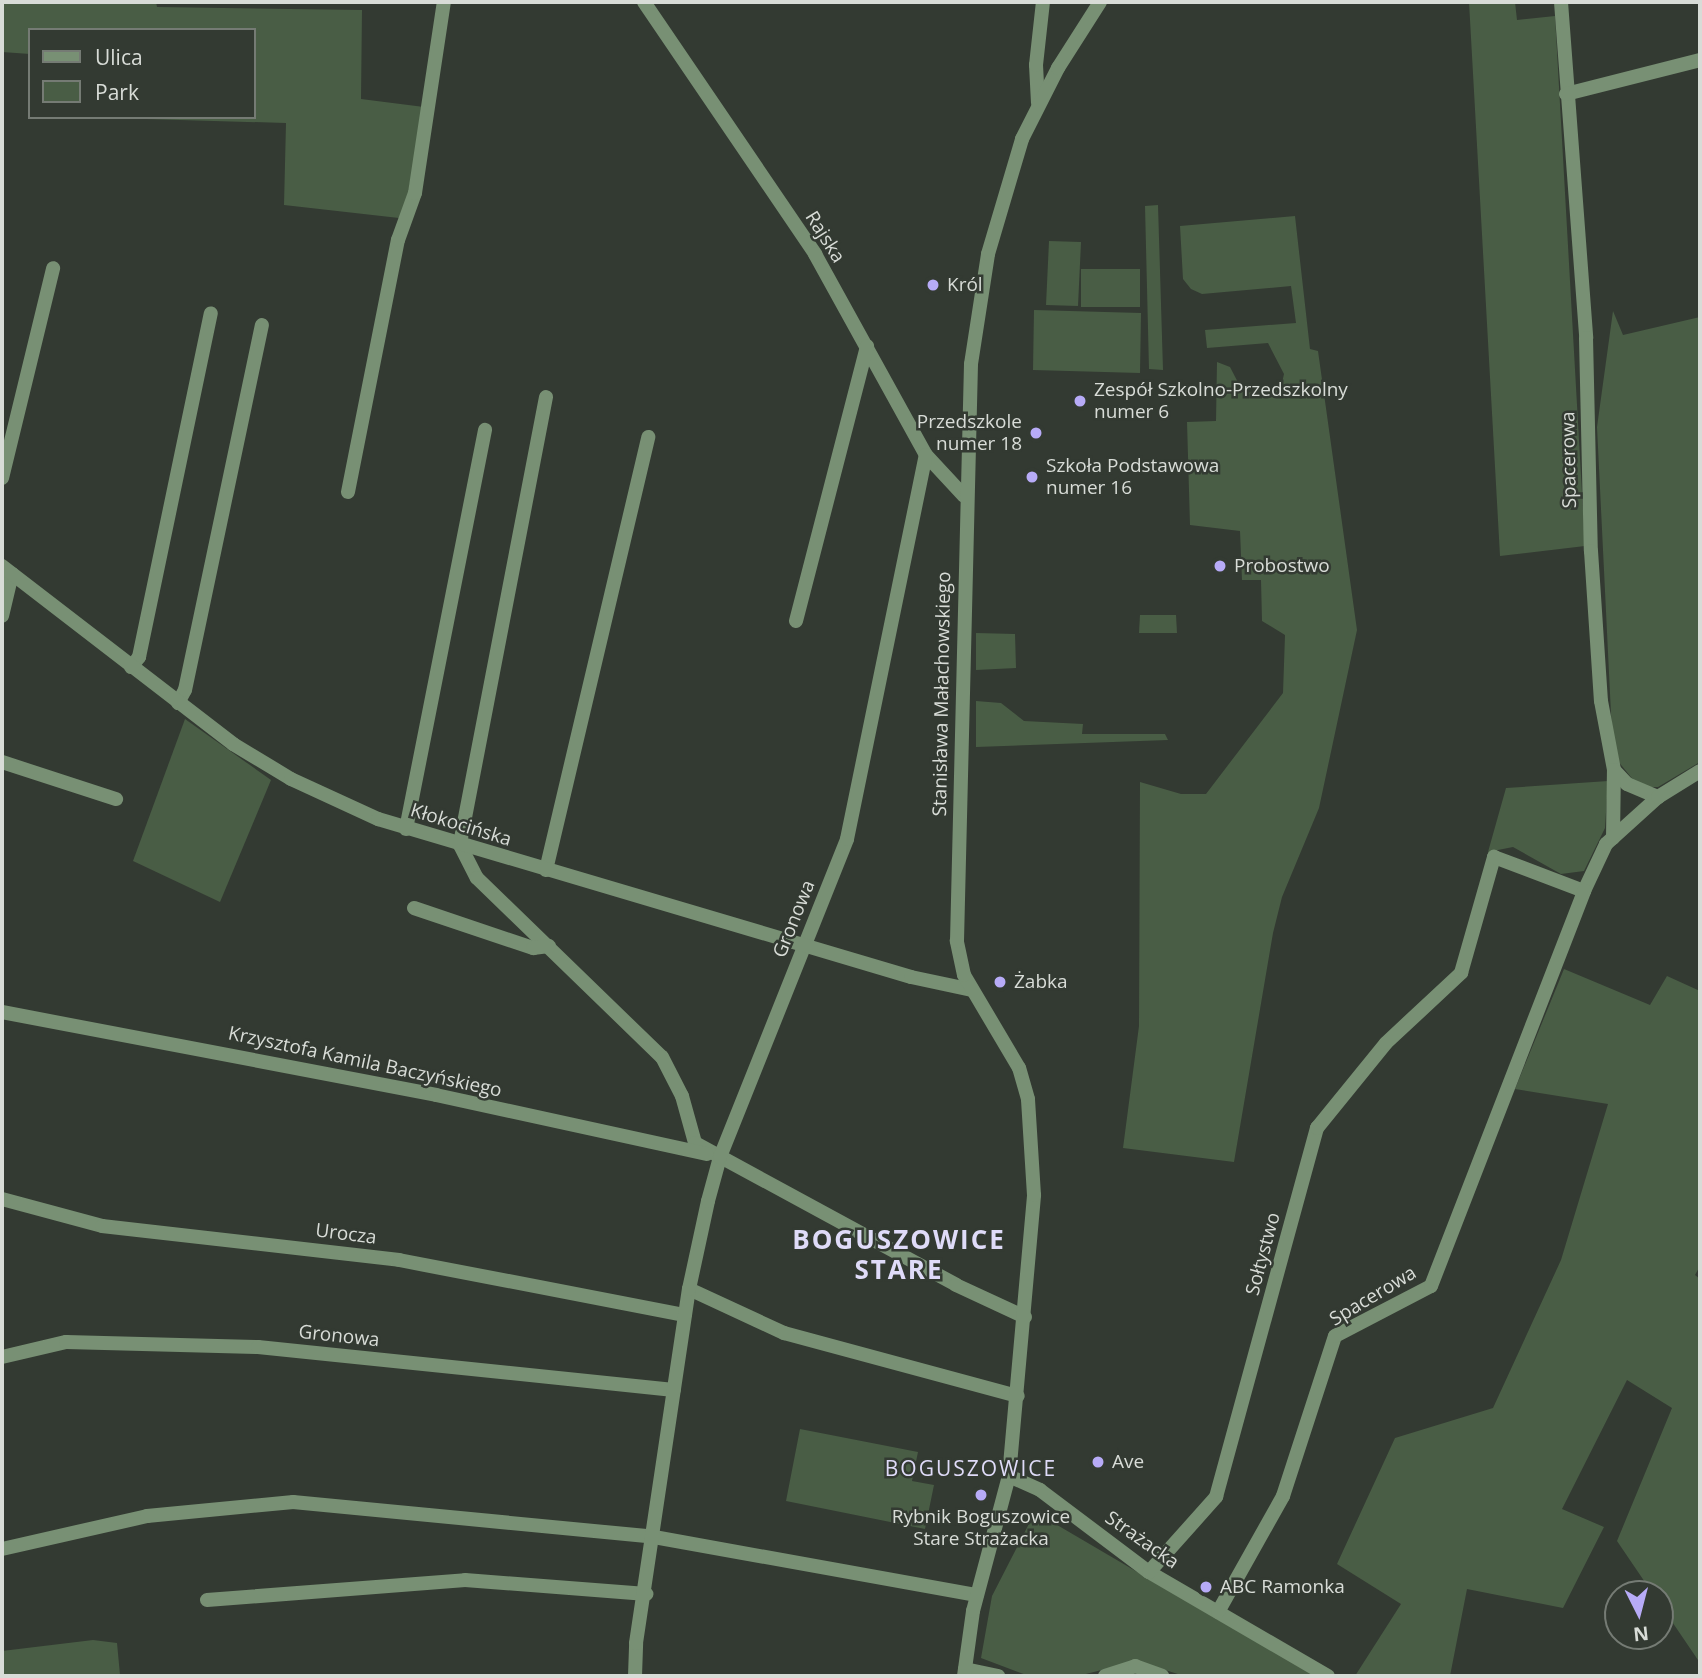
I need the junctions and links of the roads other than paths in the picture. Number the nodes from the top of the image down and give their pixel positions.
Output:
1 (444, 2) edge
2 (644, 2) edge
3 (1043, 2) edge
4 (1100, 2) edge
5 (1561, 2) edge
6 (1700, 60) edge
7 (1566, 94) junction
8 (1038, 103) junction
9 (53, 268) dead end
10 (211, 313) dead end
11 (262, 325) dead end
12 (867, 346) junction
13 (547, 397) dead end
14 (485, 430) dead end
15 (648, 437) dead end
16 (926, 455) junction
17 (2, 478) edge
18 (348, 492) dead end
19 (964, 496) junction
20 (5, 571) edge
21 (2, 616) edge
22 (796, 621) dead end
23 (131, 667) junction
24 (178, 703) junction
25 (2, 762) edge
26 (1614, 770) junction
27 (1700, 771) edge
28 (1658, 797) junction
29 (116, 799) dead end
30 (406, 829) junction
31 (1613, 838) junction
32 (460, 845) junction
33 (546, 870) junction
34 (1584, 891) junction
35 (414, 908) dead end
36 (802, 945) junction
37 (549, 946) junction
38 (972, 990) junction
39 (2, 1012) edge
40 (720, 1157) junction
41 (2, 1199) edge
42 (689, 1289) junction
43 (685, 1315) junction
44 (1025, 1317) junction
45 (2, 1357) edge
46 (674, 1390) junction
47 (1018, 1396) junction
48 (1009, 1476) junction
49 (654, 1537) junction
50 (2, 1549) edge
51 (1149, 1572) junction
52 (646, 1594) junction
53 (977, 1595) junction
54 (207, 1600) dead end
55 (1218, 1612) junction
56 (964, 1673) edge
57 (635, 1676) edge
58 (998, 1676) edge
59 (1105, 1676) edge
60 (1162, 1676) edge
61 (1328, 1676) edge

1 - 18 street
2 - 12 street, Rajska
3 - 8 street
4 - 8 street, Stanisława Małachowskiego
5 - 7 street, Spacerowa
6 - 7 street
7 - 26 street, Spacerowa
8 - 19 street, Stanisława Małachowskiego
9 - 17 street
10 - 23 street
11 - 24 street
12 - 16 street, Rajska
12 - 22 street
13 - 32 street
14 - 30 street
15 - 33 street
16 - 19 street, Rajska
16 - 36 street, Gronowa
19 - 38 street, Stanisława Małachowskiego
20 - 21 street
20 - 23 street, Kłokocińska
23 - 24 street, Kłokocińska
24 - 30 street, Kłokocińska
25 - 29 street
26 - 28 street
26 - 31 street, Spacerowa
27 - 28 street
28 - 31 street
30 - 32 street, Kłokocińska
31 - 34 street, Spacerowa
32 - 33 street, Kłokocińska
32 - 37 street
33 - 36 street, Kłokocińska
34 - 51 street, Sołtystwo
34 - 55 street, Spacerowa
35 - 37 street
36 - 38 street, Kłokocińska
36 - 40 street, Gronowa
37 - 40 street
38 - 44 street, Stanisława Małachowskiego
39 - 40 street, Krzysztofa Kamila Baczyńskiego
40 - 42 street, Gronowa
40 - 44 street
41 - 43 street, Urocza
42 - 43 street, Gronowa
42 - 47 street
43 - 46 street, Gronowa
44 - 47 street, Stanisława Małachowskiego
45 - 46 street, Gronowa
46 - 49 street, Gronowa
47 - 48 street, Stanisława Małachowskiego
48 - 51 street, Strażacka
48 - 53 street, Stanisława Małachowskiego
49 - 50 street
49 - 52 street, Gronowa
49 - 53 street
51 - 55 street, Strażacka
52 - 54 street
52 - 57 street, Gronowa
53 - 56 street, Stanisława Małachowskiego
55 - 61 street, Strażacka
56 - 58 street
59 - 60 street

